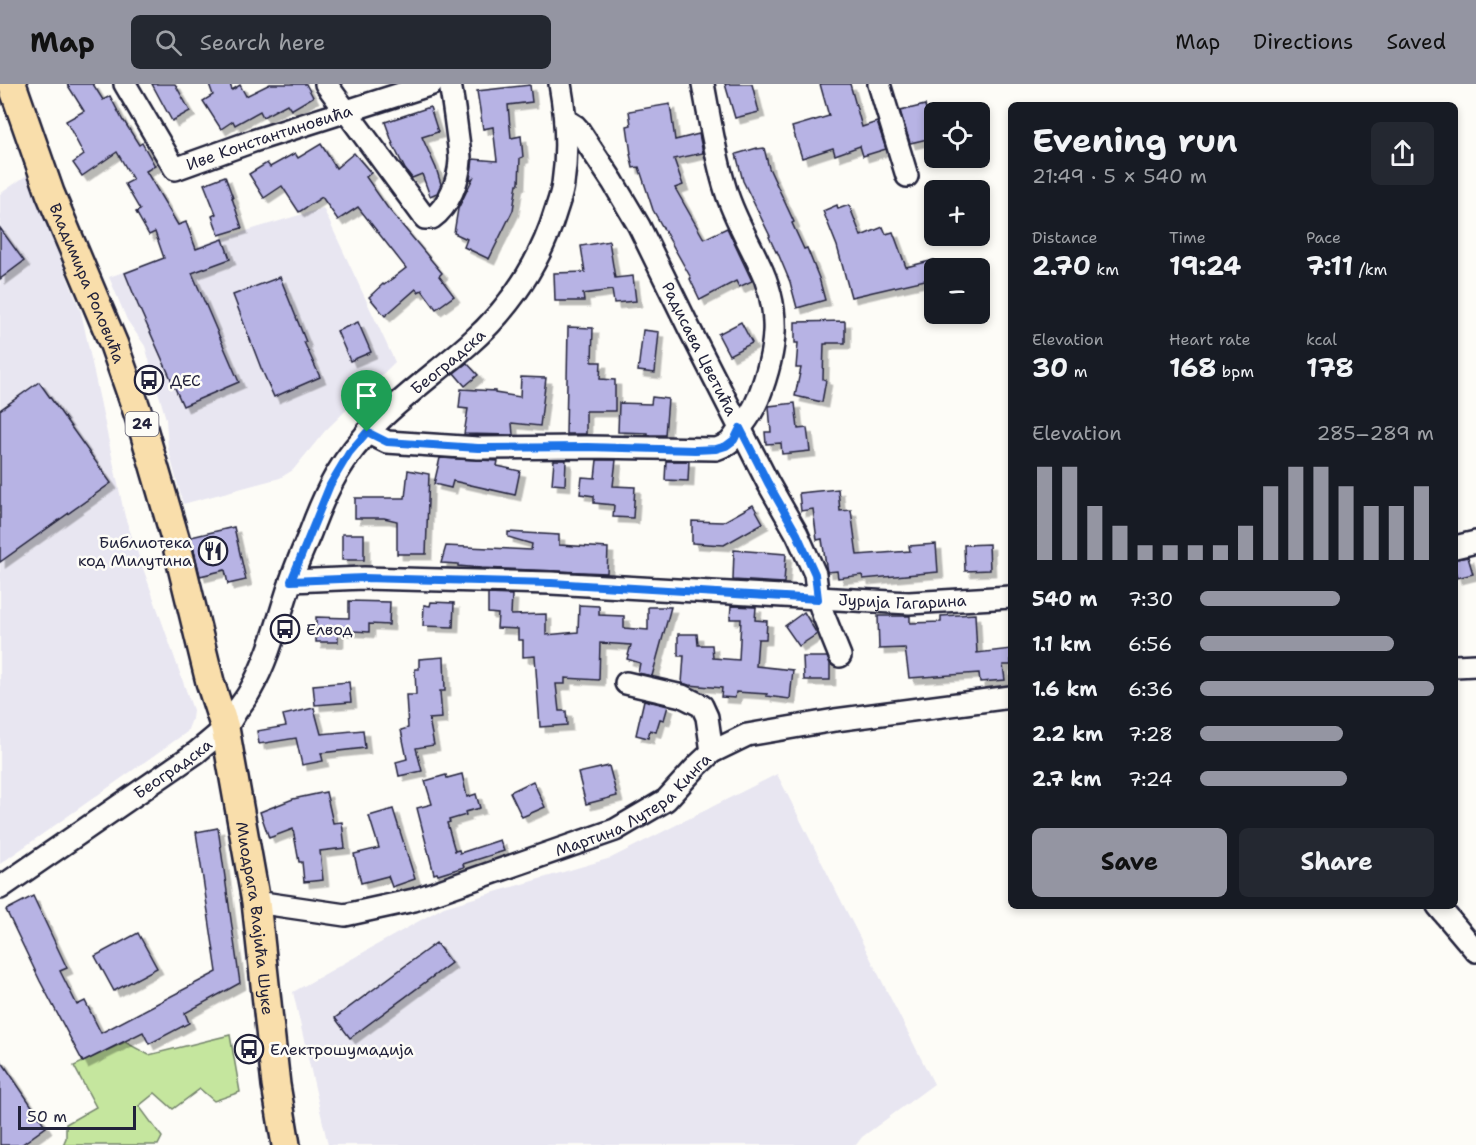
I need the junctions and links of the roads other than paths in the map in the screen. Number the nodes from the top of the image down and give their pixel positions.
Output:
1 (12, 84) edge
2 (125, 84) edge
3 (326, 84) edge
4 (432, 84) edge
5 (450, 84) edge
6 (560, 84) edge
7 (703, 84) edge
8 (879, 84) edge
9 (346, 112) junction
10 (565, 122) junction
11 (907, 176) dead end
12 (740, 428) junction
13 (367, 432) junction
14 (1476, 542) edge
15 (1458, 546) edge
16 (291, 581) junction
17 (1008, 597) edge
18 (818, 599) junction
19 (840, 656) dead end
20 (1476, 665) edge
21 (1458, 666) edge
22 (626, 683) dead end
23 (1008, 697) edge
24 (225, 728) junction
25 (712, 752) junction
26 (0, 888) edge
27 (256, 902) junction
28 (1441, 909) edge
29 (1476, 951) edge
30 (286, 1145) edge

1 - 24 main road, Владимира Роловића / 24
2 - 9 street, Иве Константиновића
3 - 9 street
4 - 9 street, Иве Константиновића
5 - 9 street
6 - 10 street, Београдска
7 - 12 street
8 - 11 street
10 - 12 street, Радисава Цветића
10 - 13 street, Београдска
12 - 13 street
12 - 18 street, Радисава Цветића
13 - 16 street, Београдска
14 - 15 street
16 - 18 street, Јурија Гагарина
16 - 24 street, Београдска
17 - 18 street, Јурија Гагарина
18 - 19 street, Радисава Цветића
20 - 21 street
22 - 25 street
23 - 25 street, Мартина Лутера Кинга
24 - 26 street, Београдска
24 - 27 main road, Миодрага Влајића Шуке / 24
25 - 27 street, Мартина Лутера Кинга
27 - 30 main road, Миодрага Влајића Шуке / 24
28 - 29 street

